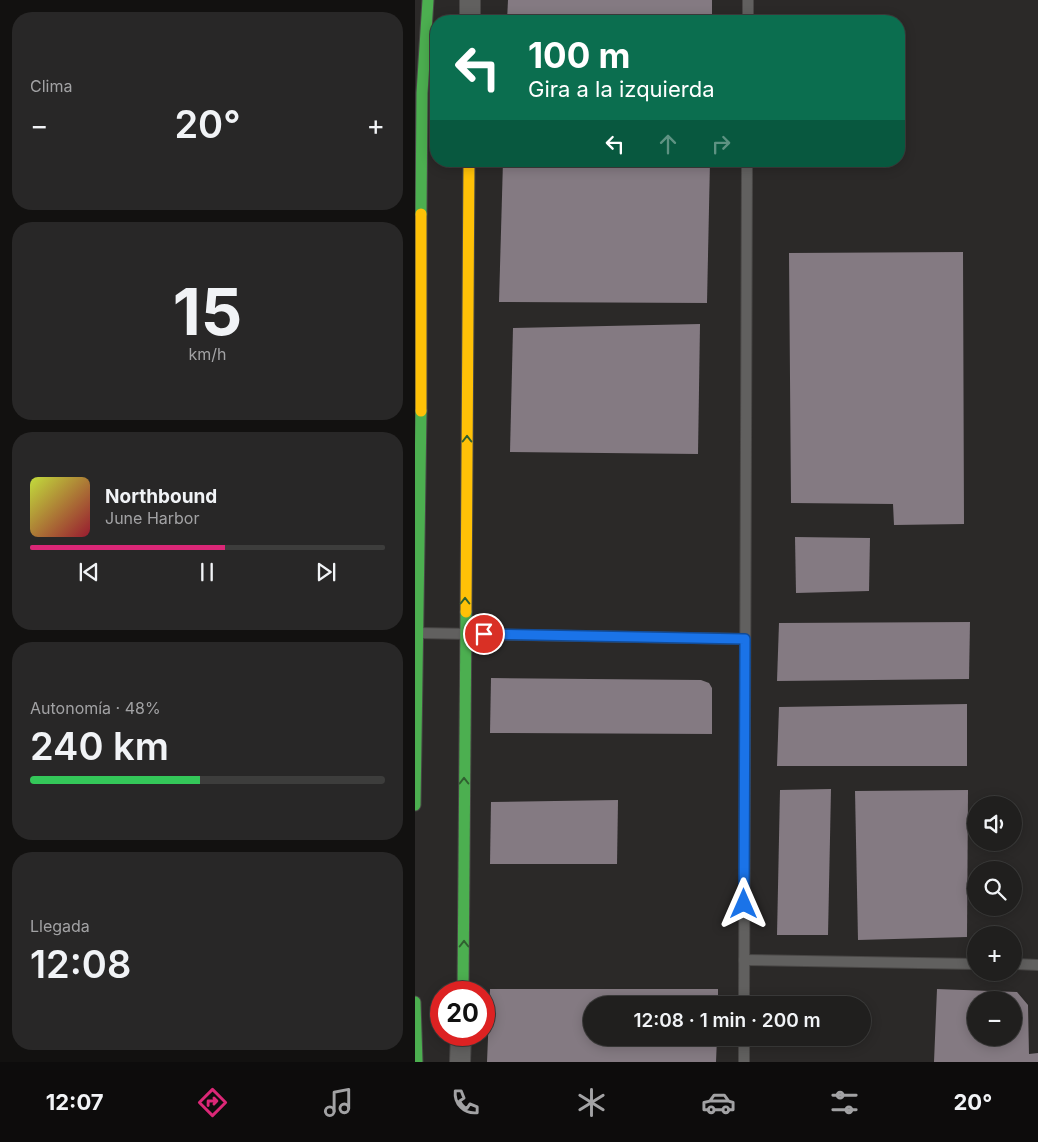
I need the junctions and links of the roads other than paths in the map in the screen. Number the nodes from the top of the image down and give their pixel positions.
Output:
1 (428, 0) edge
2 (470, 0) edge
3 (748, 0) edge
4 (470, 15) edge
5 (748, 15) edge
6 (418, 163) edge
7 (469, 167) edge
8 (747, 167) edge
9 (418, 633) junction
10 (465, 634) junction
11 (745, 639) junction
12 (415, 805) edge
13 (744, 960) junction
14 (967, 964) edge
15 (1022, 964) edge
16 (1038, 965) edge
17 (463, 981) edge
18 (744, 996) edge
19 (415, 1002) edge
20 (461, 1046) edge
21 (744, 1046) edge
22 (417, 1062) edge
23 (460, 1062) edge
24 (744, 1062) edge

1 - 6 main road
2 - 4 street
3 - 5 lane
6 - 9 main road
10 -> 7 main road
8 - 11 lane
9 - 10 lane
9 - 12 main road
10 - 11 lane
17 -> 10 main road
11 - 13 lane
13 - 14 lane
13 - 18 lane
15 - 16 lane
19 - 22 main road
20 - 23 street
21 - 24 lane

